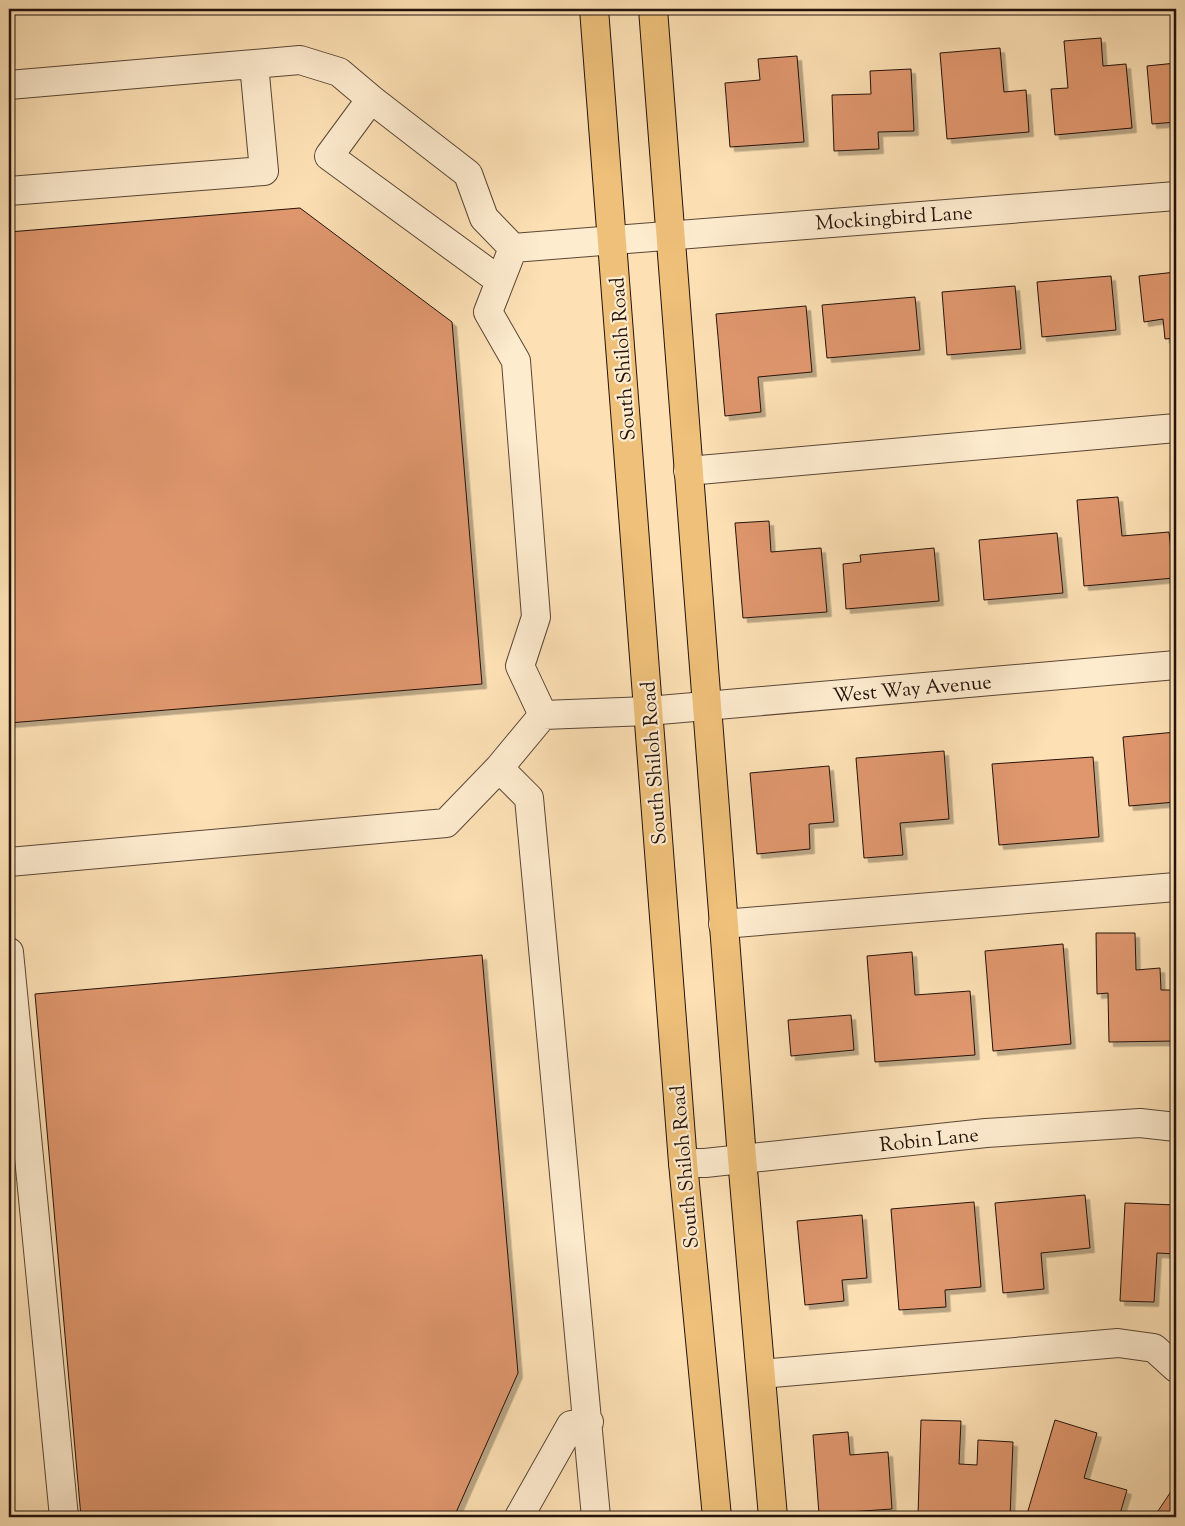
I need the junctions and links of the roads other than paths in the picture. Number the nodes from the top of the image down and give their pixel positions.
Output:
1 (594, 9) edge
2 (653, 9) edge
3 (254, 64) junction
4 (9, 86) edge
5 (371, 98) junction
6 (9, 191) edge
7 (1176, 196) edge
8 (670, 235) junction
9 (612, 239) junction
10 (513, 248) junction
11 (500, 281) junction
12 (1176, 428) edge
13 (688, 471) junction
14 (1176, 665) edge
15 (706, 705) junction
16 (648, 711) junction
17 (543, 714) junction
18 (499, 768) junction
19 (9, 862) edge
20 (1176, 887) edge
21 (723, 924) junction
22 (9, 952) edge
23 (1176, 1127) edge
24 (742, 1158) junction
25 (683, 1163) junction
26 (1176, 1368) edge
27 (761, 1374) junction
28 (589, 1422) junction
29 (64, 1517) edge
30 (519, 1517) edge
31 (596, 1517) edge
32 (717, 1517) edge
33 (773, 1517) edge

1 - 9 main road, South Shiloh Road
2 - 8 main road
3 - 4 street
3 - 5 street
3 - 6 street
5 - 10 street
5 - 11 street
7 - 8 street, Mockingbird Lane
8 - 9 street, Mockingbird Lane
8 - 13 main road
9 - 10 street, Mockingbird Lane
9 - 16 main road, South Shiloh Road
10 - 11 street
11 - 17 street
12 - 13 street
13 - 15 main road
14 - 15 street, West Way Avenue
15 - 16 street, West Way Avenue
15 - 21 main road
16 - 17 street, West Way Avenue
16 - 25 main road, South Shiloh Road
17 - 18 street
18 - 19 street
18 - 28 street
20 - 21 street
21 - 24 main road
22 - 29 street
23 - 24 street, Robin Lane
24 - 25 street, Robin Lane
24 - 27 main road
25 - 32 main road, South Shiloh Road
26 - 27 street
27 - 33 main road
28 - 30 street
28 - 31 street

